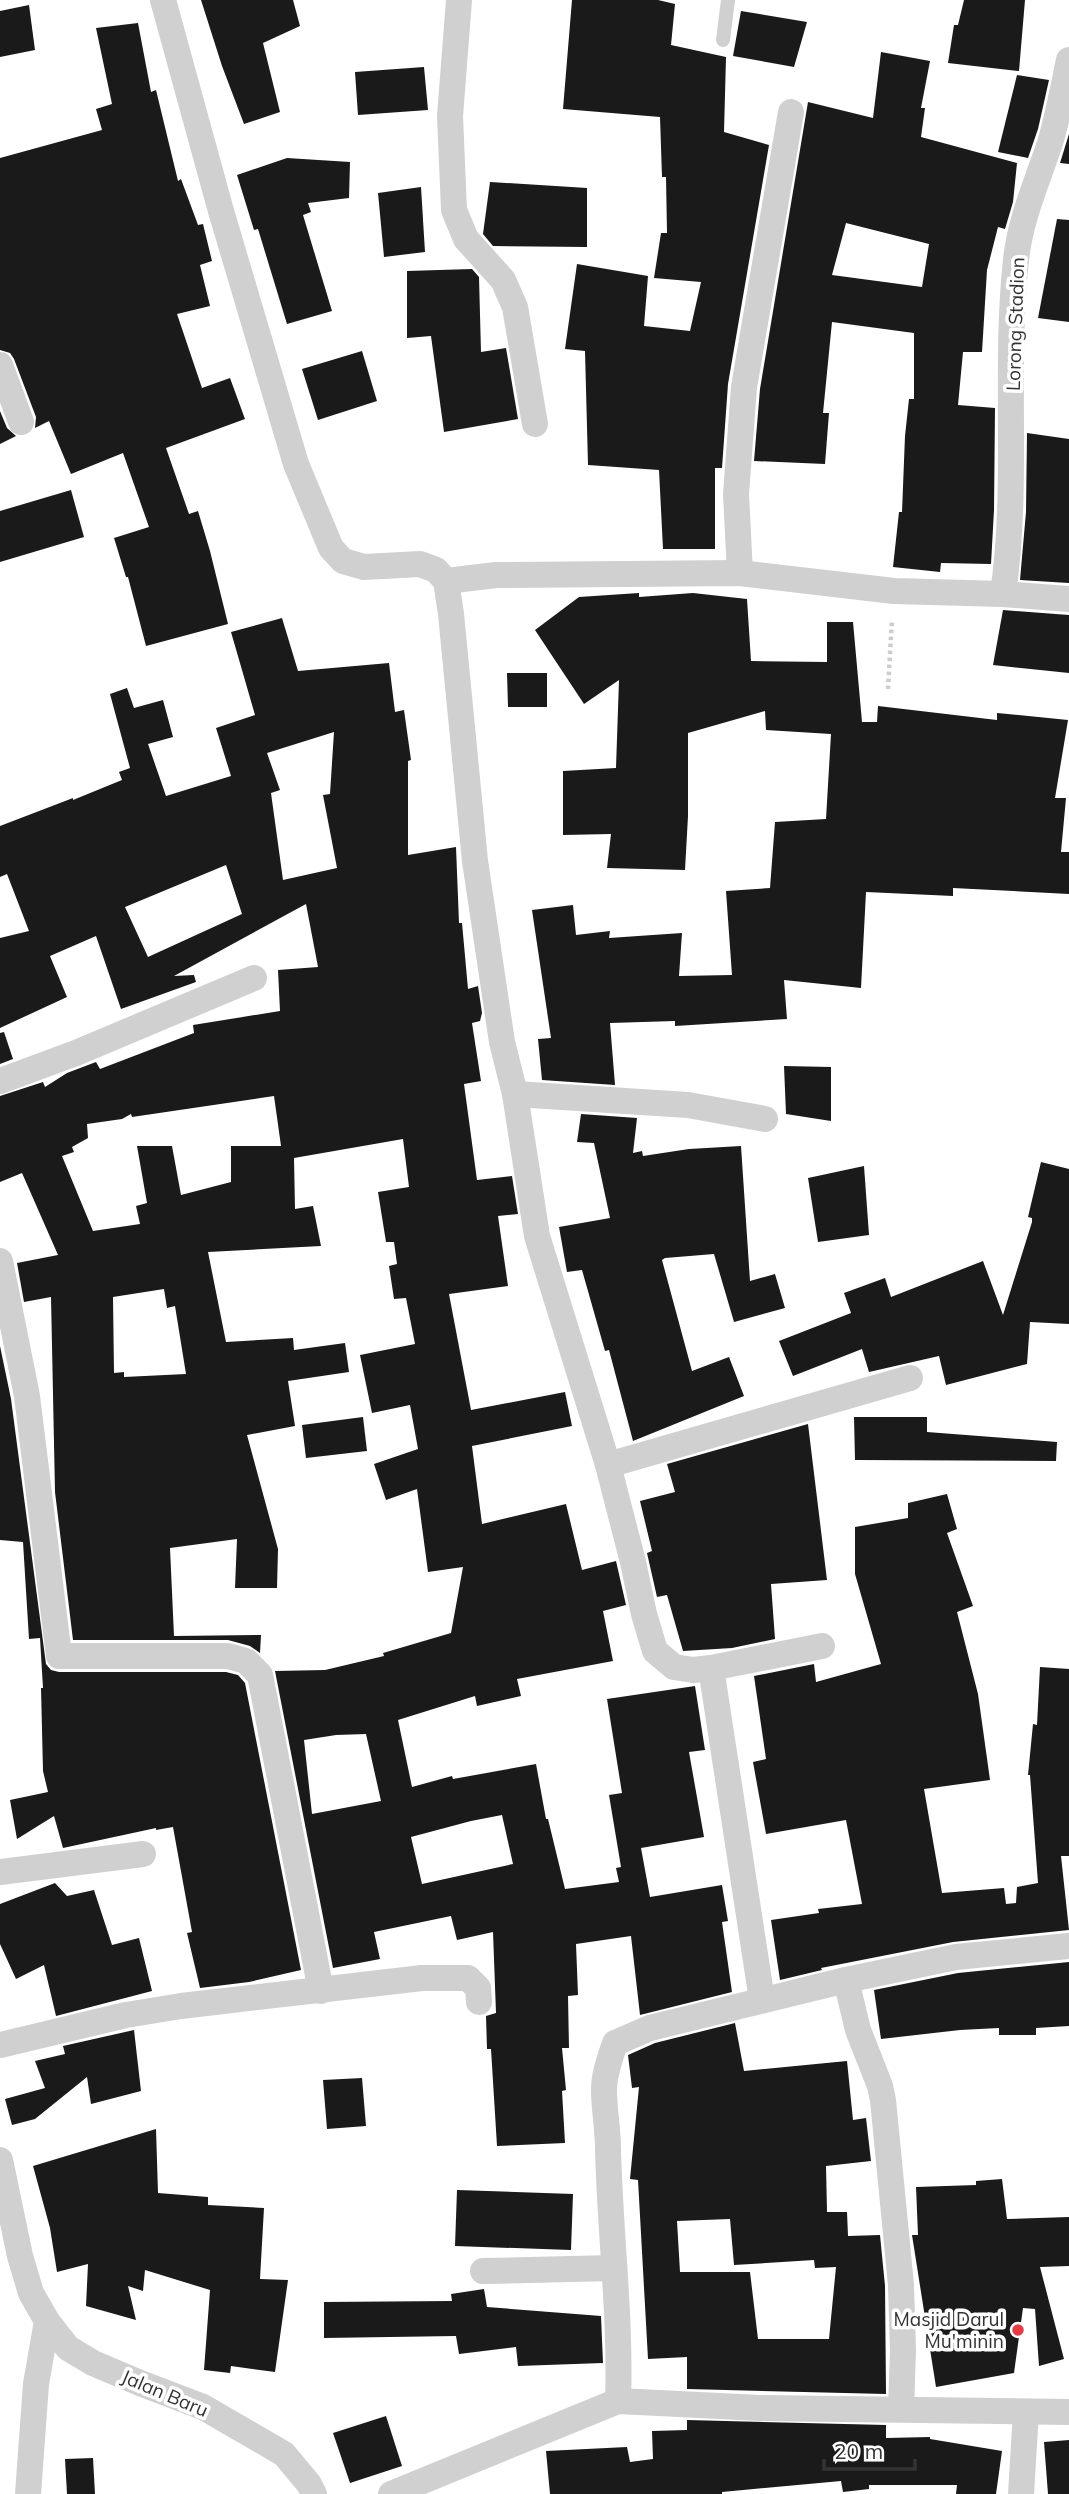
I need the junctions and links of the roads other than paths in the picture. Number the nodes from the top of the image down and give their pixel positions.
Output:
1 (163, 0) edge
2 (460, 0) edge
3 (728, 0) edge
4 (723, 40) dead end
5 (1069, 60) edge
6 (791, 112) dead end
7 (0, 365) edge
8 (21, 422) dead end
9 (535, 425) dead end
10 (740, 573) junction
11 (446, 581) junction
12 (1003, 594) junction
13 (1069, 599) edge
14 (254, 978) dead end
15 (0, 1080) edge
16 (514, 1094) junction
17 (765, 1119) dead end
18 (0, 1261) edge
19 (910, 1378) dead end
20 (608, 1465) junction
21 (822, 1646) dead end
22 (711, 1668) junction
23 (143, 1854) dead end
24 (0, 1871) edge
25 (1069, 1946) edge
26 (846, 1980) junction
27 (321, 1991) junction
28 (762, 2000) junction
29 (479, 2002) dead end
30 (0, 2045) edge
31 (0, 2160) edge
32 (10, 2259) edge
33 (614, 2268) junction
34 (483, 2272) dead end
35 (47, 2321) junction
36 (618, 2401) junction
37 (901, 2409) junction
38 (1026, 2412) junction
39 (1069, 2412) edge
40 (28, 2494) edge
41 (314, 2494) edge
42 (391, 2494) edge
43 (1021, 2494) edge

1 - 11 street
2 - 9 street
3 - 4 lane
5 - 12 street, Lorong Stadion
6 - 10 street
7 - 8 street
10 - 11 street
10 - 12 street
11 - 16 street
12 - 13 street
14 - 15 street
16 - 17 street
16 - 20 street
18 - 27 street
19 - 20 street
20 - 22 street
21 - 22 street
22 - 28 street
23 - 24 street
25 - 26 street
26 - 28 street
26 - 37 street
27 - 29 street
27 - 30 street
28 - 33 street
31 - 32 street, Jalan Baru
32 - 35 street, Jalan Baru
33 - 34 street
33 - 36 street
35 - 40 street
35 - 41 street, Jalan Baru
36 - 37 street
36 - 42 street
37 - 38 street
38 - 39 street
38 - 43 street

